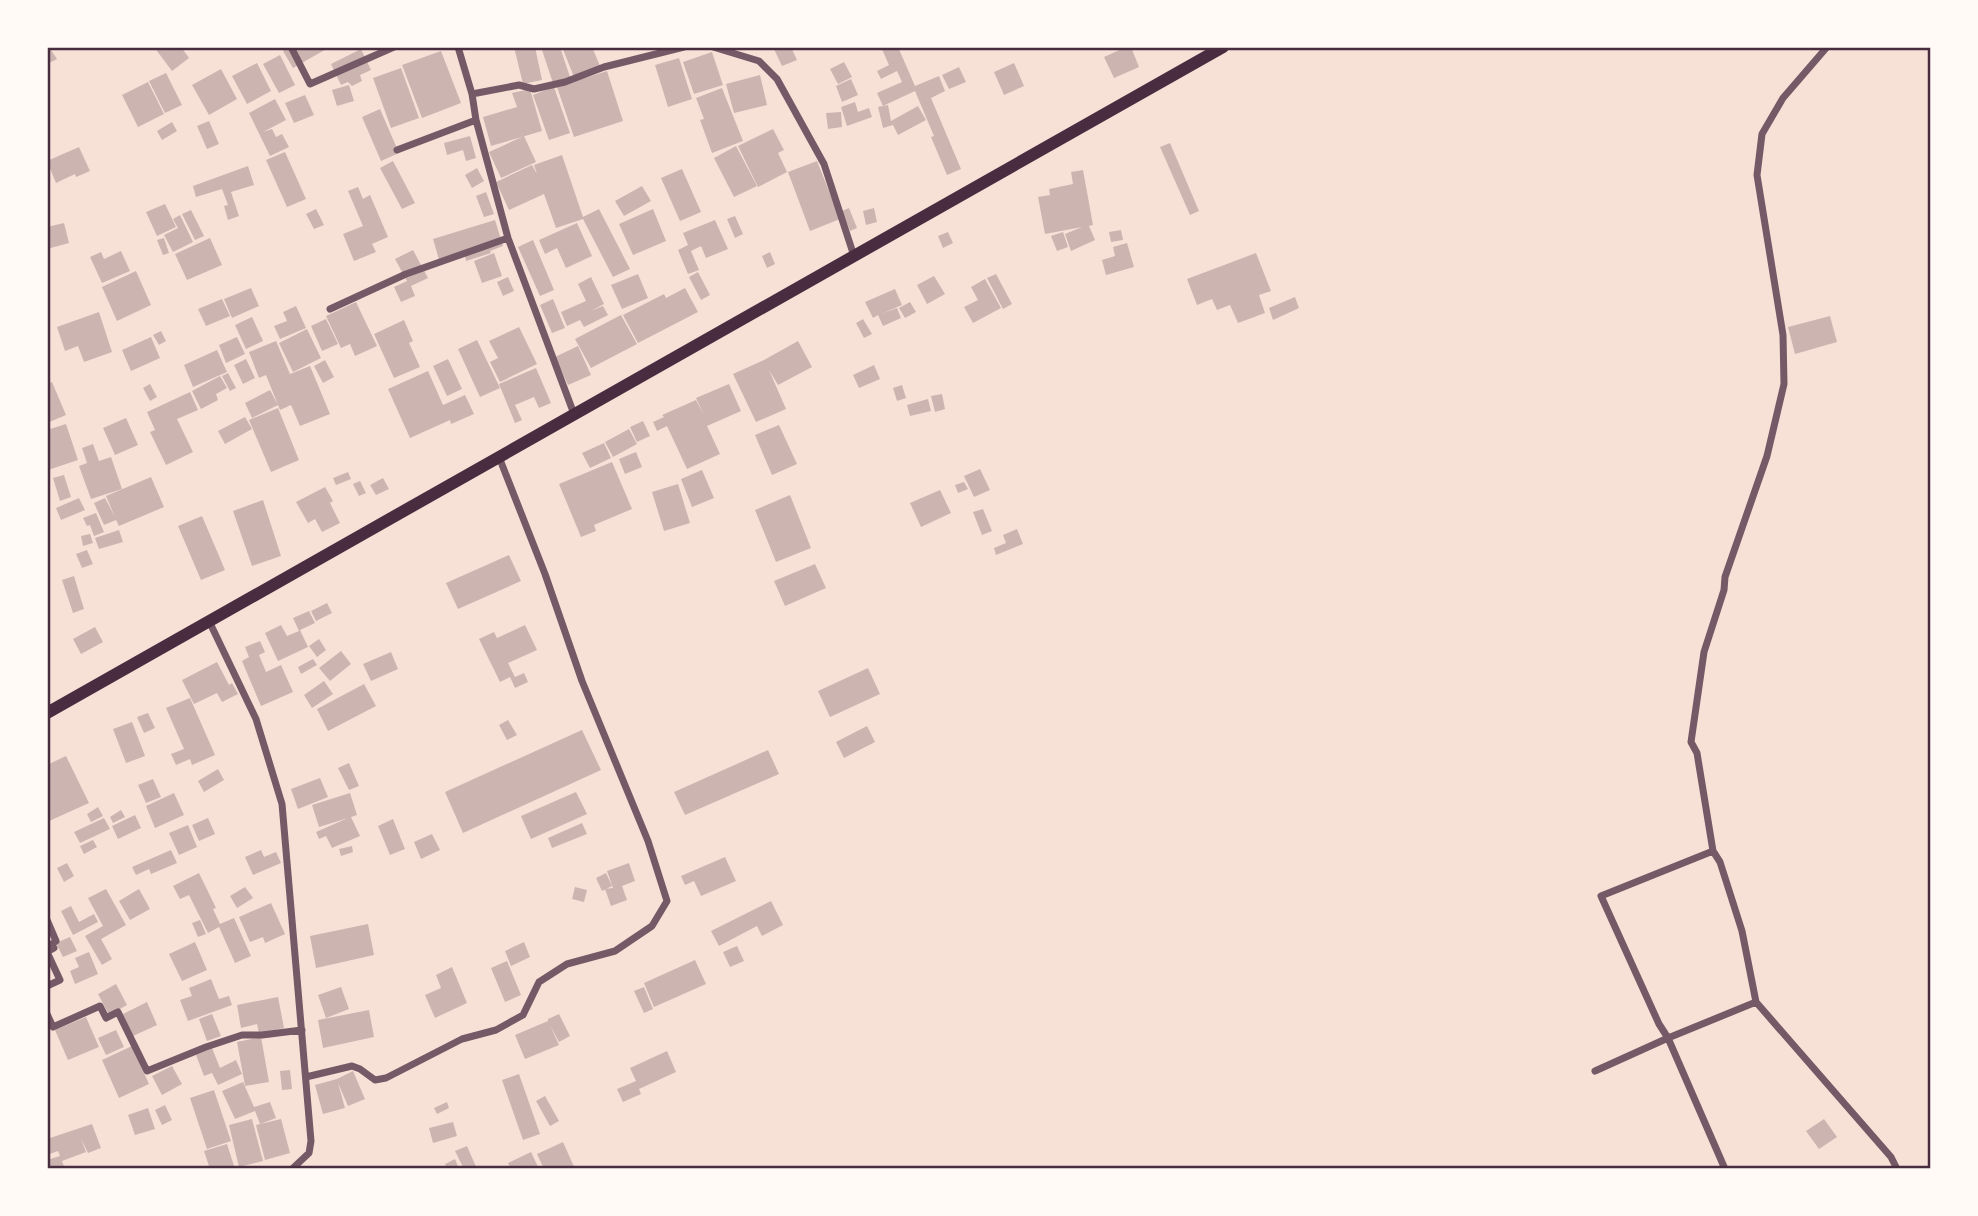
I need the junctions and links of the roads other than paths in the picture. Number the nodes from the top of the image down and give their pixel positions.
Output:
1 (291, 47) edge
2 (394, 47) edge
3 (458, 47) edge
4 (684, 47) edge
5 (713, 47) edge
6 (1223, 47) edge
7 (1827, 47) edge
8 (472, 94) junction
9 (476, 120) junction
10 (397, 150) dead end
11 (508, 238) junction
12 (853, 256) junction
13 (330, 309) dead end
14 (574, 414) junction
15 (499, 457) junction
16 (209, 621) junction
17 (47, 713) edge
18 (1713, 852) junction
19 (47, 920) edge
20 (47, 952) edge
21 (47, 986) edge
22 (1756, 1003) junction
23 (47, 1014) edge
24 (302, 1030) junction
25 (1668, 1038) junction
26 (1595, 1071) dead end
27 (306, 1077) junction
28 (292, 1169) edge
29 (1725, 1169) edge
30 (1897, 1169) edge

1 - 2 street
3 - 8 street
4 - 8 street
5 - 12 street
6 - 12 highway
7 - 18 street
8 - 9 street
9 - 10 street
9 - 11 street
11 - 13 street
11 - 14 street
12 - 14 highway
14 - 15 highway
15 - 16 highway
15 - 27 street
16 - 17 highway
16 - 24 street
18 - 22 street
18 - 25 street
19 - 20 street
20 - 21 street
22 - 25 street
22 - 30 street
23 - 24 street
24 - 27 street
25 - 26 street
25 - 29 street
27 - 28 street

